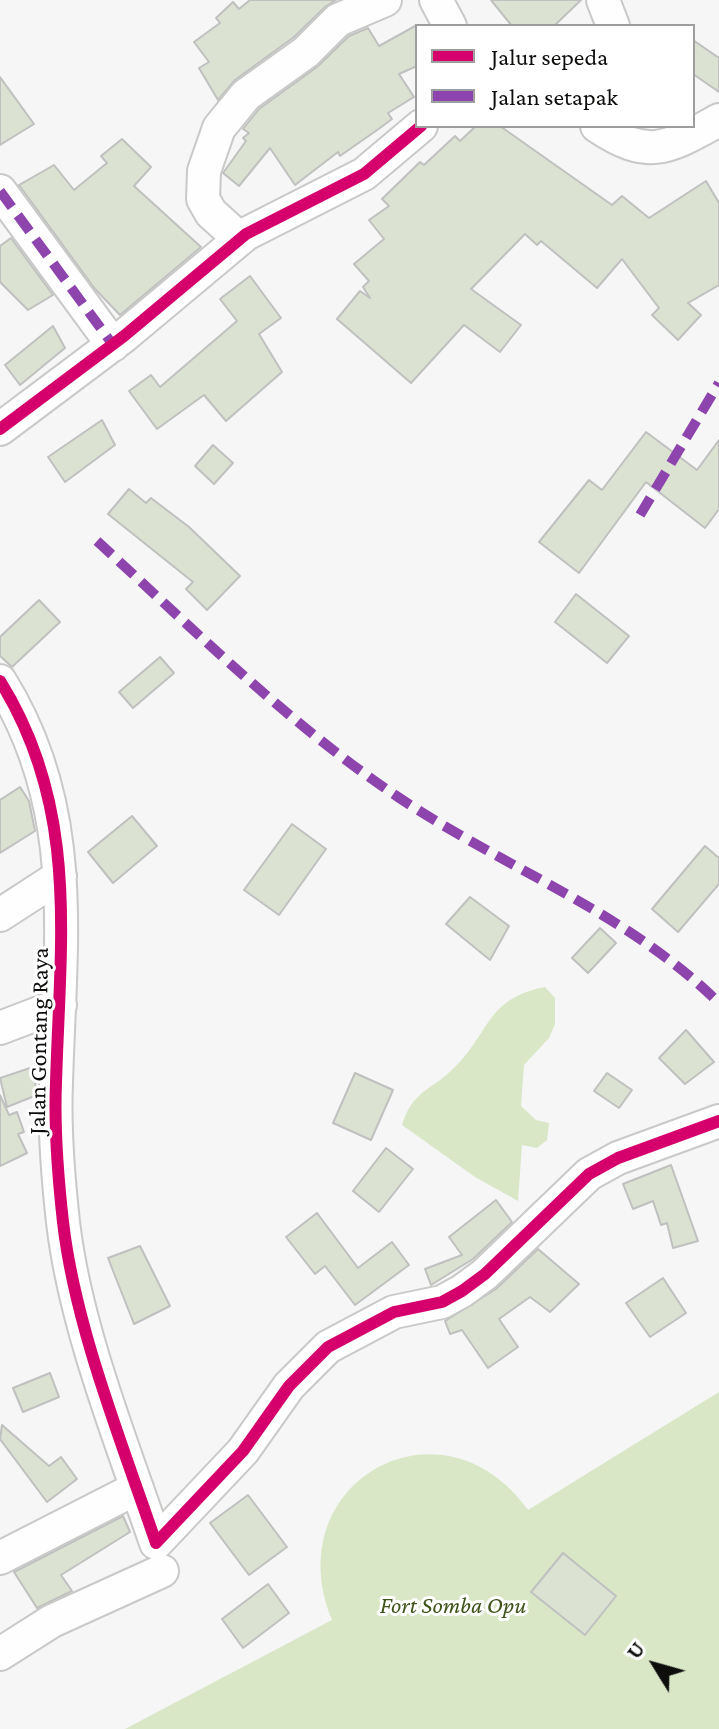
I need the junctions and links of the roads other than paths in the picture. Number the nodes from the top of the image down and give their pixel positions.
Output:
1 (385, 0) edge
2 (436, 0) edge
3 (603, 0) edge
4 (449, 24) edge
5 (612, 24) edge
6 (719, 120) edge
7 (419, 128) edge
8 (600, 128) edge
9 (0, 191) edge
10 (240, 239) junction
11 (113, 345) junction
12 (3, 421) edge
13 (0, 681) edge
14 (60, 876) junction
15 (0, 915) edge
16 (60, 1005) junction
17 (0, 1028) edge
18 (719, 1121) edge
19 (137, 1488) junction
20 (159, 1557) junction
21 (0, 1558) edge
22 (0, 1654) edge

1 - 10 street
2 - 4 street
3 - 5 street
6 - 8 street
7 - 10 street
9 - 11 street
10 - 11 street
11 - 12 street
13 - 14 street, Jalan Gontang Raya
14 - 15 street
14 - 16 street, Jalan Gontang Raya
16 - 17 street
16 - 19 street, Jalan Gontang Raya
18 - 20 street
19 - 20 street, Jalan Gontang Raya
19 - 21 street
20 - 22 street

